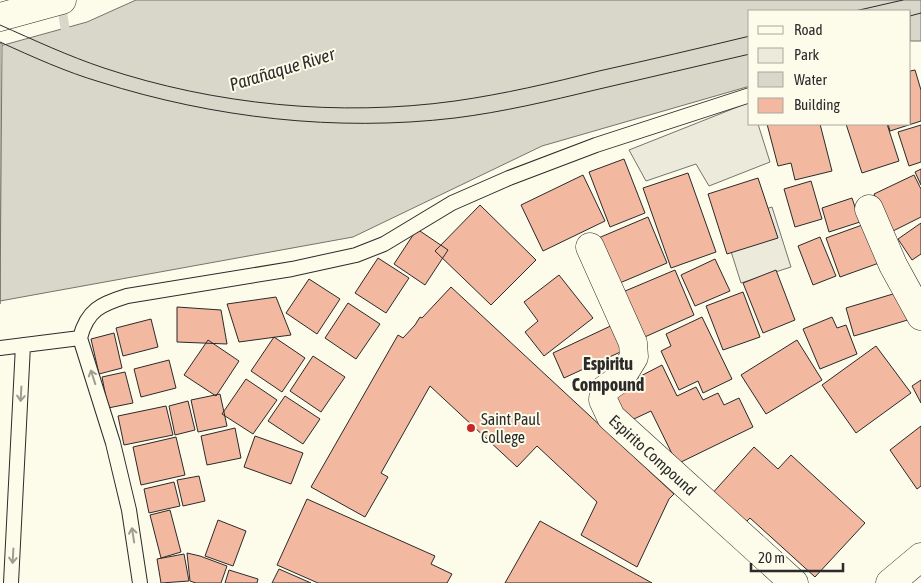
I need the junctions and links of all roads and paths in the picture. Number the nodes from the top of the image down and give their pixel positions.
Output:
1 (62, 0) edge
2 (0, 17) edge
3 (748, 96) edge
4 (869, 208) dead end
5 (590, 247) dead end
6 (921, 316) edge
7 (80, 338) junction
8 (23, 345) junction
9 (0, 348) edge
10 (921, 557) edge
11 (12, 583) edge
12 (140, 583) edge
13 (794, 583) edge
14 (890, 583) edge

1 - 2 street
3 - 7 lane
4 - 6 street
5 - 13 street, Espirito Compound
7 - 8 lane
12 -> 7 lane
8 - 9 lane
8 -> 11 lane
10 - 14 street

